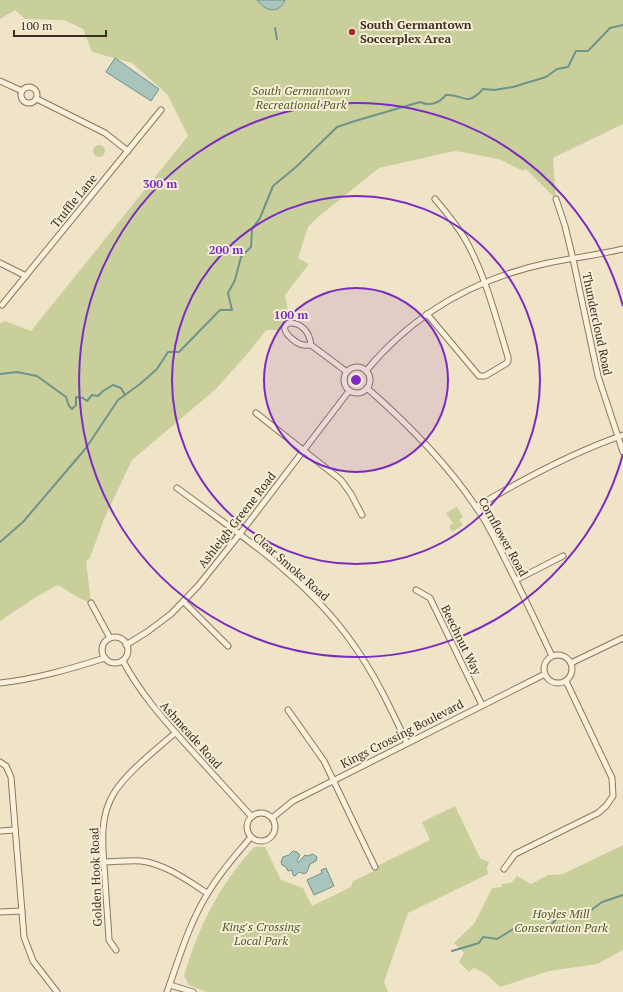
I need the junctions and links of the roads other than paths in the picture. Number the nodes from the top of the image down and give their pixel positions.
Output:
1 (0, 81) edge
2 (22, 91) junction
3 (37, 99) junction
4 (161, 110) dead end
5 (128, 150) junction
6 (435, 199) dead end
7 (556, 199) dead end
8 (623, 249) edge
9 (573, 259) junction
10 (0, 263) edge
11 (26, 276) junction
12 (485, 283) junction
13 (2, 305) dead end
14 (427, 314) junction
15 (311, 345) junction
16 (366, 371) junction
17 (347, 372) junction
18 (367, 388) junction
19 (349, 390) junction
20 (256, 412) dead end
21 (623, 435) edge
22 (617, 437) junction
23 (304, 450) junction
24 (623, 452) edge
25 (177, 488) dead end
26 (476, 507) junction
27 (362, 515) dead end
28 (239, 535) junction
29 (563, 556) dead end
30 (516, 580) junction
31 (416, 590) dead end
32 (184, 602) junction
33 (91, 603) dead end
34 (110, 638) junction
35 (623, 638) edge
36 (126, 645) junction
37 (228, 646) dead end
38 (552, 656) junction
39 (105, 658) junction
40 (123, 661) junction
41 (571, 663) junction
42 (545, 674) junction
43 (566, 681) junction
44 (0, 683) edge
45 (482, 705) junction
46 (288, 710) dead end
47 (175, 732) junction
48 (407, 743) junction
49 (0, 762) edge
50 (333, 781) junction
51 (252, 817) junction
52 (272, 818) junction
53 (15, 830) junction
54 (0, 831) edge
55 (251, 837) junction
56 (104, 862) junction
57 (375, 867) dead end
58 (504, 869) dead end
59 (207, 893) junction
60 (22, 911) junction
61 (0, 912) edge
62 (116, 950) dead end
63 (170, 985) junction
64 (57, 992) edge
65 (168, 992) edge
66 (193, 992) edge

1 - 2 street
2 - 3 street
2 - 3 street
3 - 5 street
4 - 5 street, Truffle Lane
5 - 11 street, Truffle Lane
6 - 12 street
7 - 9 street, Thundercloud Road
8 - 9 street
9 - 12 street
9 - 22 street, Thundercloud Road
10 - 11 street
11 - 13 street, Truffle Lane
12 - 14 street
12 - 14 street
14 - 16 street
15 - 15 street
15 - 17 street
16 - 17 street
16 - 18 street
17 - 19 street
18 - 19 street
18 - 26 street, Cornflower Road
19 - 23 street, Ashleigh Greene Road
20 - 23 street
21 - 22 street
22 - 24 street, Thundercloud Road
22 - 26 street
23 - 27 street
23 - 28 street, Ashleigh Greene Road
25 - 28 street, Clear Smoke Road
26 - 30 street, Cornflower Road
28 - 32 street, Ashleigh Greene Road
28 - 48 street, Clear Smoke Road
29 - 30 street
30 - 38 street, Cornflower Road
31 - 45 street, Beechnut Way
32 - 36 street, Ashleigh Greene Road
32 - 37 street
33 - 34 street
34 - 36 street
34 - 39 street
35 - 41 street
36 - 40 street
38 - 41 street
38 - 42 street
39 - 40 street
39 - 44 street
40 - 47 street, Ashmeade Road
41 - 43 street
42 - 43 street
42 - 45 street, Kings Crossing Boulevard
43 - 58 street
45 - 48 street, Kings Crossing Boulevard
46 - 50 street
47 - 51 street, Ashmeade Road
47 - 56 street, Golden Hook Road
48 - 50 street, Kings Crossing Boulevard
49 - 53 street
50 - 52 street, Kings Crossing Boulevard
50 - 57 street
51 - 52 street
51 - 55 street
52 - 55 street
53 - 54 street
53 - 60 street
55 - 59 street
56 - 59 street
56 - 62 street, Golden Hook Road
59 - 63 street
60 - 61 street
60 - 64 street
63 - 65 street
63 - 66 street

